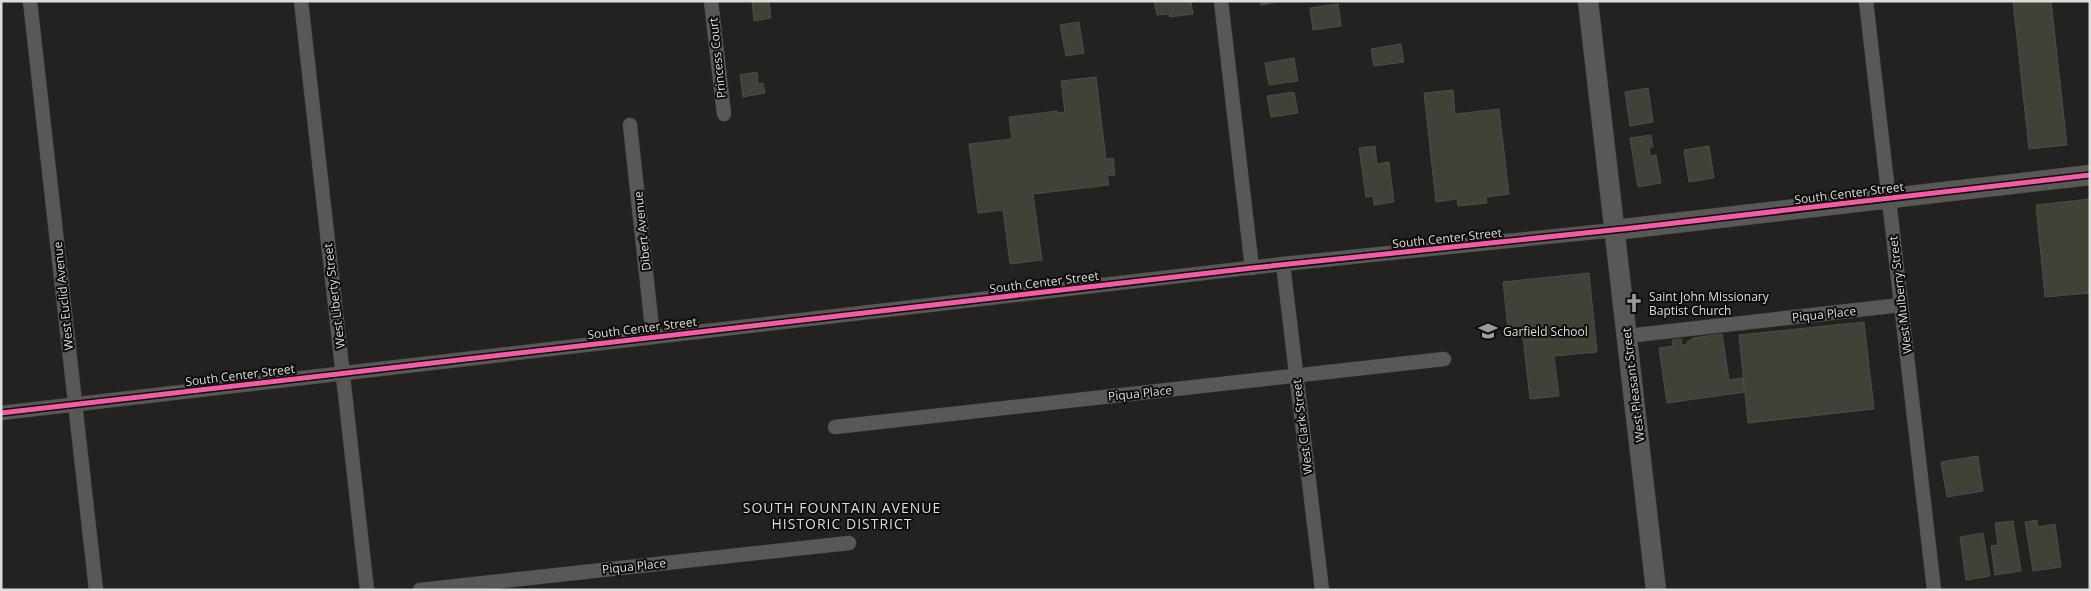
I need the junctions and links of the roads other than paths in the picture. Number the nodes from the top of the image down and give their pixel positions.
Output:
1 (30, 1) edge
2 (301, 1) edge
3 (711, 1) edge
4 (1221, 1) edge
5 (1588, 1) edge
6 (1866, 1) edge
7 (724, 114) dead end
8 (630, 125) dead end
9 (2090, 175) edge
10 (1888, 199) junction
11 (1615, 230) junction
12 (1283, 264) junction
13 (1252, 268) junction
14 (1901, 305) junction
15 (1627, 336) junction
16 (653, 337) junction
17 (1444, 359) dead end
18 (343, 373) junction
19 (1296, 375) junction
20 (75, 404) junction
21 (1, 412) edge
22 (835, 427) dead end
23 (849, 543) dead end
24 (96, 590) edge
25 (367, 590) edge
26 (420, 590) edge
27 (1322, 590) edge
28 (1656, 590) edge
29 (1934, 590) edge

1 - 20 street, West Euclid Avenue
2 - 18 street, West Liberty Street
3 - 7 street, Princess Court
4 - 13 street
5 - 11 street, West Pleasant Street
6 - 10 street, West Mulberry Street
8 - 16 street, Dibert Avenue
9 - 10 street, South Center Street
10 - 11 street, South Center Street
10 - 14 street, West Mulberry Street
11 - 12 street, South Center Street
11 - 15 street, West Pleasant Street
12 - 13 street, South Center Street
12 - 19 street, West Clark Street
13 - 16 street, South Center Street
14 - 15 street, Piqua Place
14 - 29 street, West Mulberry Street
15 - 28 street, West Pleasant Street
16 - 18 street, South Center Street
17 - 19 street, Piqua Place
18 - 20 street, South Center Street
18 - 25 street, West Liberty Street
19 - 22 street, Piqua Place
19 - 27 street, West Clark Street
20 - 21 street, South Center Street
20 - 24 street, West Euclid Avenue
23 - 26 street, Piqua Place

